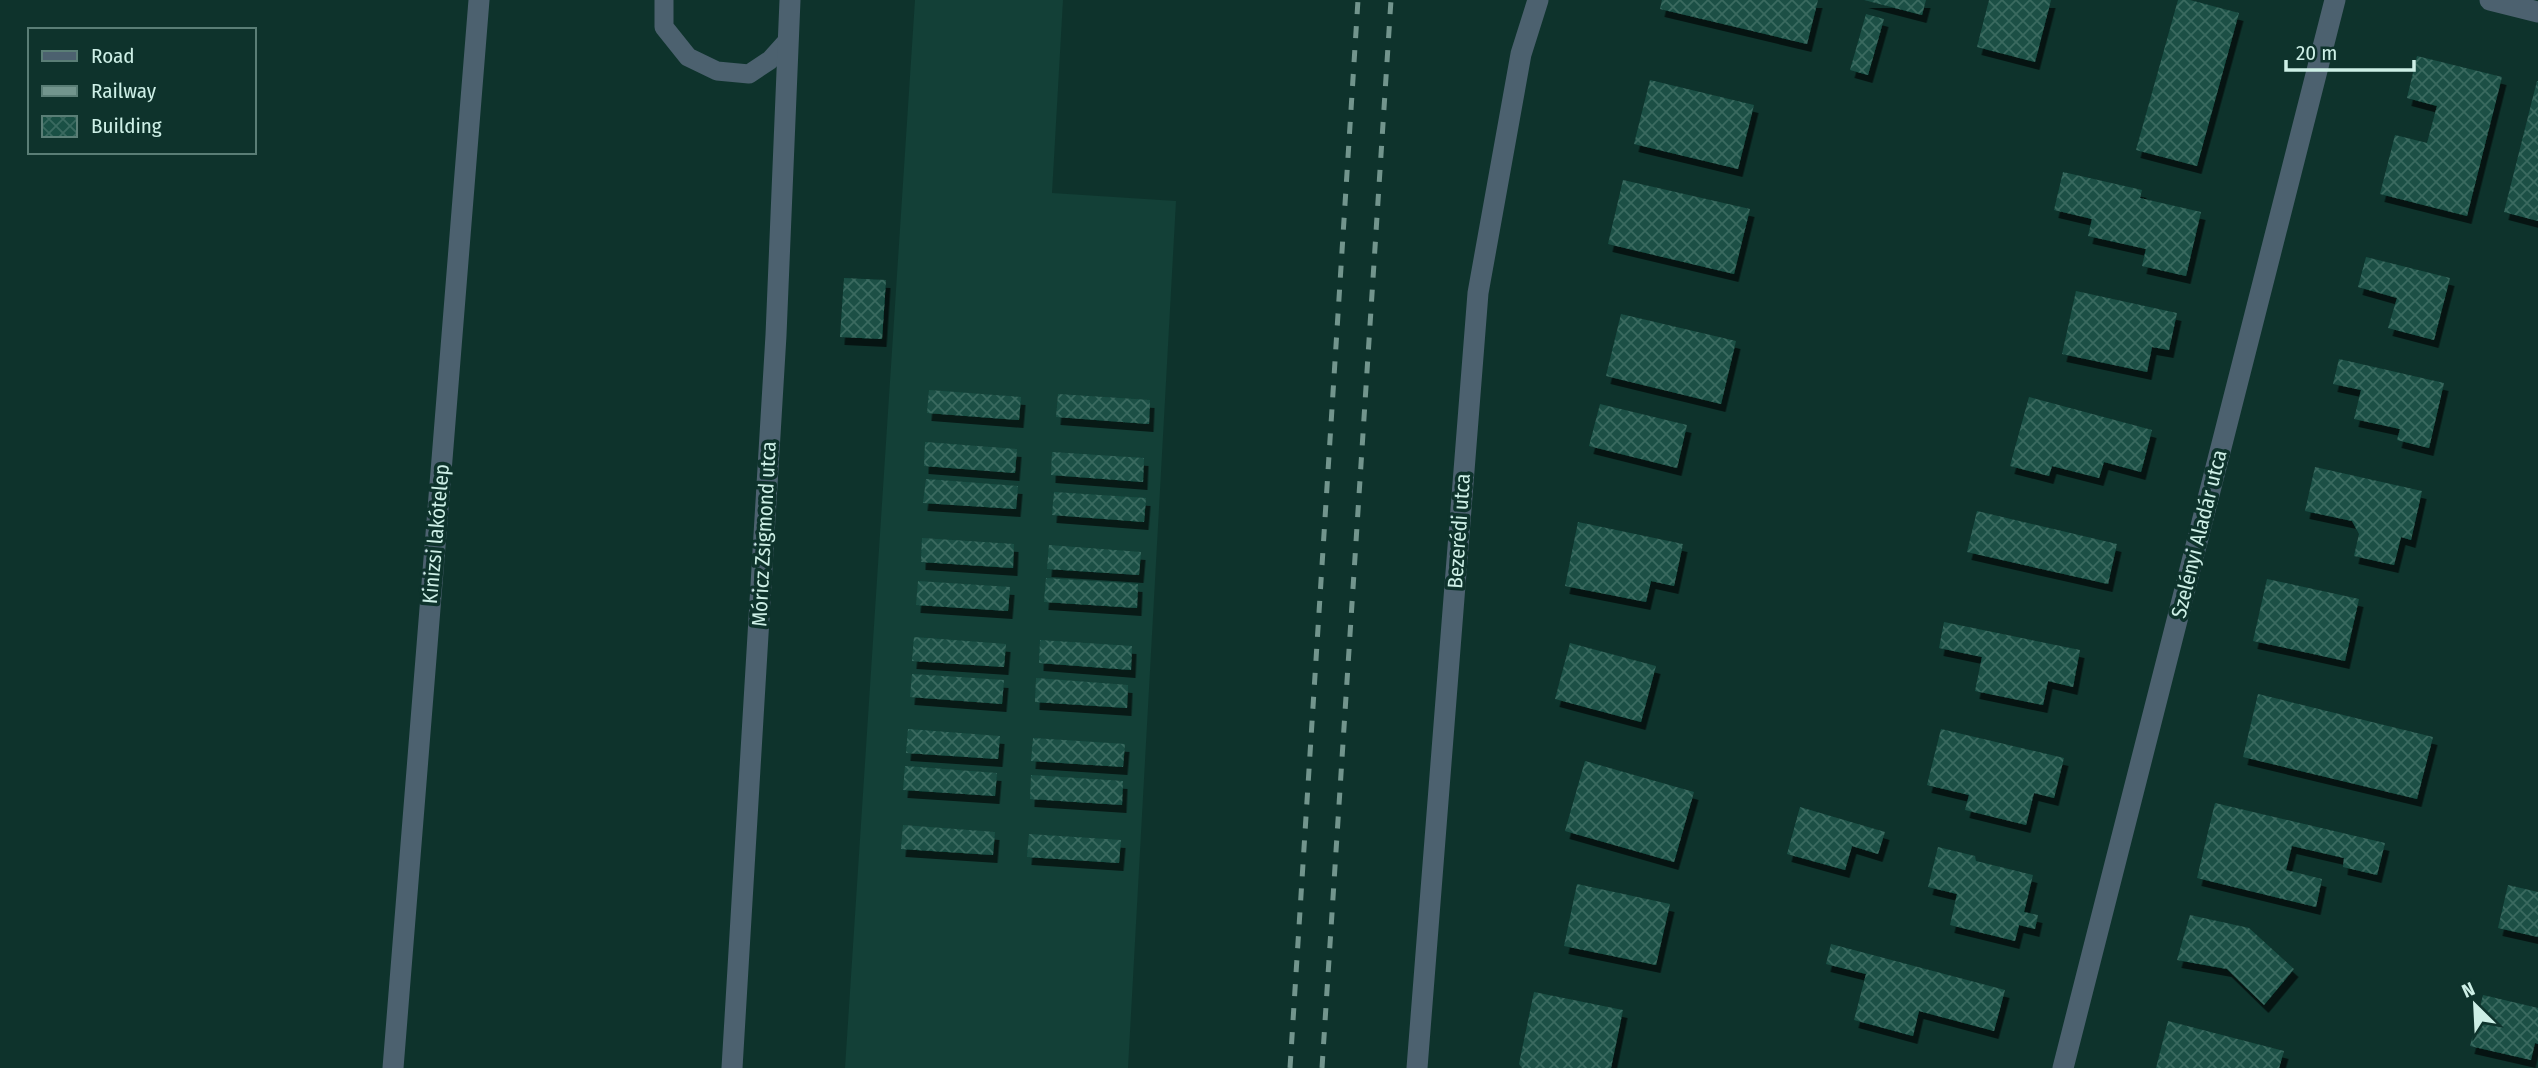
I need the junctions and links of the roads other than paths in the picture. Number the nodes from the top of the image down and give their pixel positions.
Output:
1 (479, 0) edge
2 (664, 0) edge
3 (790, 0) edge
4 (1538, 0) edge
5 (2335, 0) edge
6 (2490, 0) edge
7 (2538, 12) edge
8 (788, 40) junction
9 (393, 1068) edge
10 (732, 1068) edge
11 (1417, 1068) edge
12 (2063, 1068) edge

1 - 9 street, Kinizsi lakótelep
2 - 8 lane
3 - 8 street, Móricz Zsigmond utca
4 - 11 street, Bezerédi utca
5 - 12 street, Szelényi Aladár utca
6 - 7 street
8 - 10 street, Móricz Zsigmond utca

